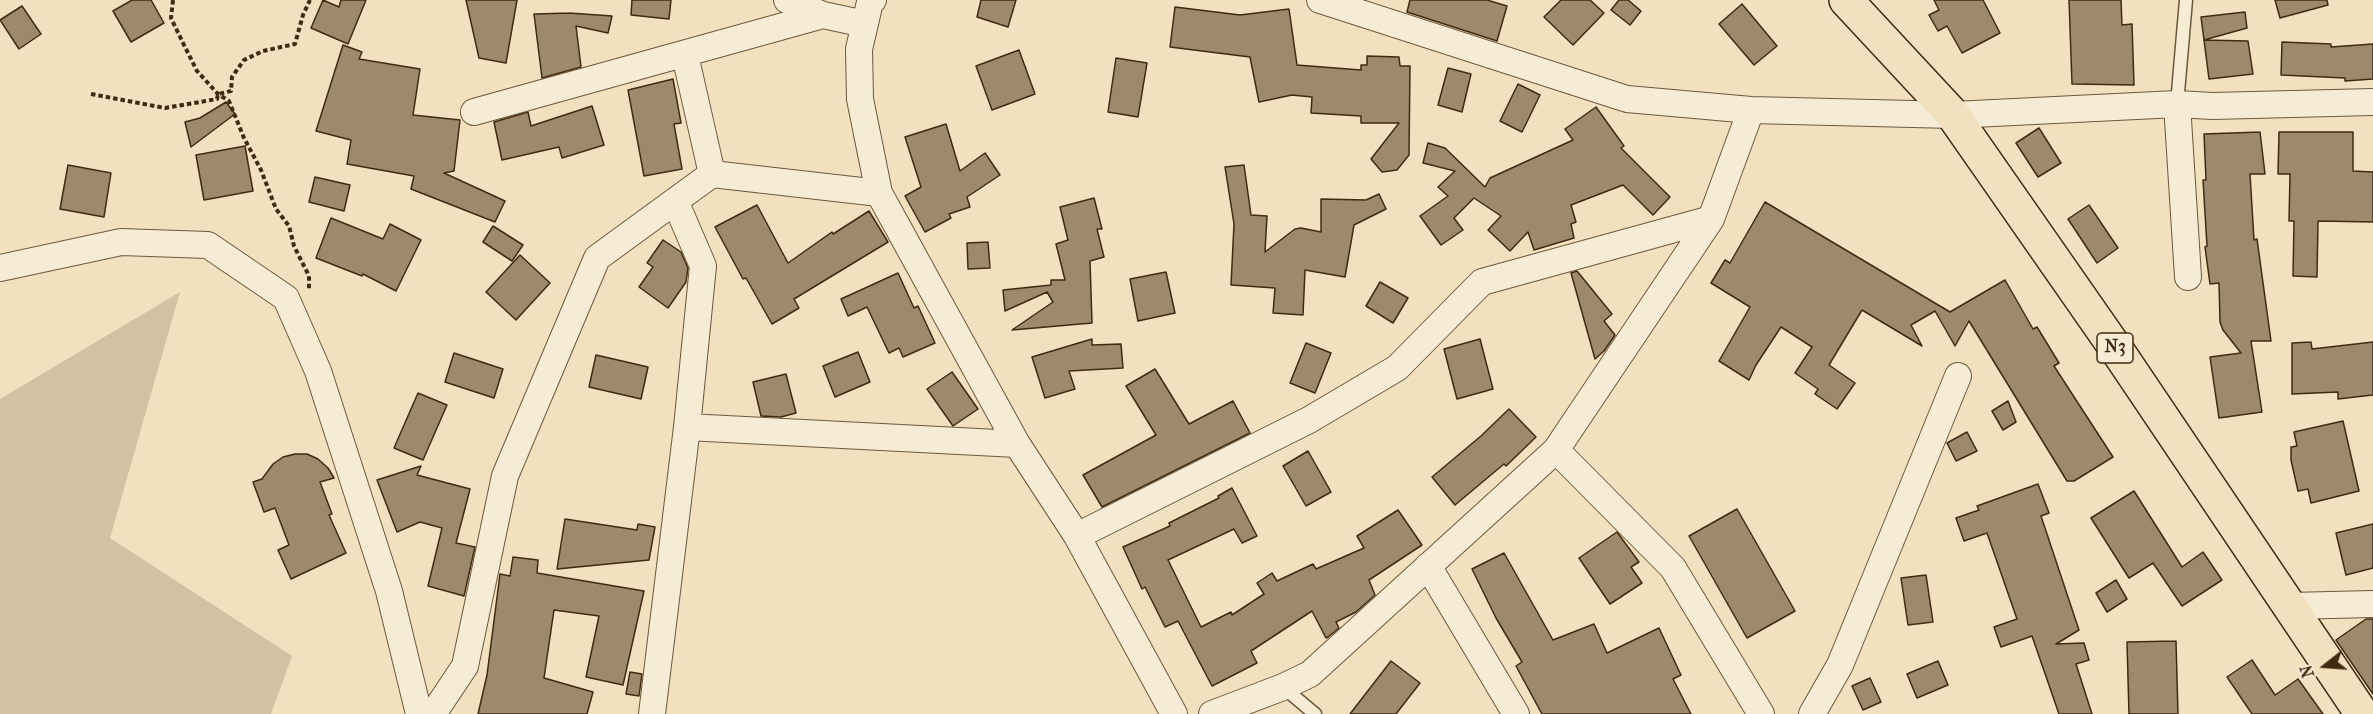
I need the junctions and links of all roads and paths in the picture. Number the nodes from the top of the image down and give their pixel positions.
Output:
1 (174, 0) edge
2 (310, 0) edge
3 (788, 0) edge
4 (1320, 0) edge
5 (1846, 0) edge
6 (2186, 0) edge
7 (869, 5) edge
8 (823, 15) junction
9 (686, 55) junction
10 (91, 94) dead end
11 (218, 94) junction
12 (2373, 102) edge
13 (2177, 104) junction
14 (1751, 110) junction
15 (474, 112) dead end
16 (1953, 115) junction
17 (712, 174) junction
18 (879, 193) junction
19 (675, 201) junction
20 (1711, 219) junction
21 (0, 268) edge
22 (2188, 277) dead end
23 (290, 308) junction
24 (1958, 376) dead end
25 (687, 427) junction
26 (1017, 444) junction
27 (1556, 450) junction
28 (1077, 536) junction
29 (1428, 566) junction
30 (2373, 604) edge
31 (2289, 606) junction
32 (1283, 687) junction
33 (419, 714) edge
34 (433, 714) edge
35 (652, 714) edge
36 (1174, 714) edge
37 (1212, 714) edge
38 (1315, 714) edge
39 (1516, 714) edge
40 (1761, 714) edge
41 (1812, 714) edge
42 (2362, 714) edge

1 - 11 path
2 - 11 path
3 - 8 street
4 - 14 street
5 - 16 highway, N3
6 - 13 lane
7 - 8 street
7 - 18 street
8 - 9 street
9 - 15 street
9 - 17 street
10 - 11 path
11 - 23 path
12 - 13 street
13 - 16 street
13 - 22 street
14 - 16 street
14 - 20 street
16 - 31 highway, N3
17 - 18 street
17 - 19 street
18 - 26 street
19 - 25 street
19 - 34 street
20 - 27 street
20 - 28 street
21 - 23 street
23 - 33 street
24 - 41 street
25 - 26 street
25 - 35 street
26 - 28 street
27 - 29 street
27 - 40 street
28 - 36 street
29 - 32 street
29 - 39 street
30 - 31 street
31 - 42 highway, N3
32 - 37 street
32 - 38 lane

